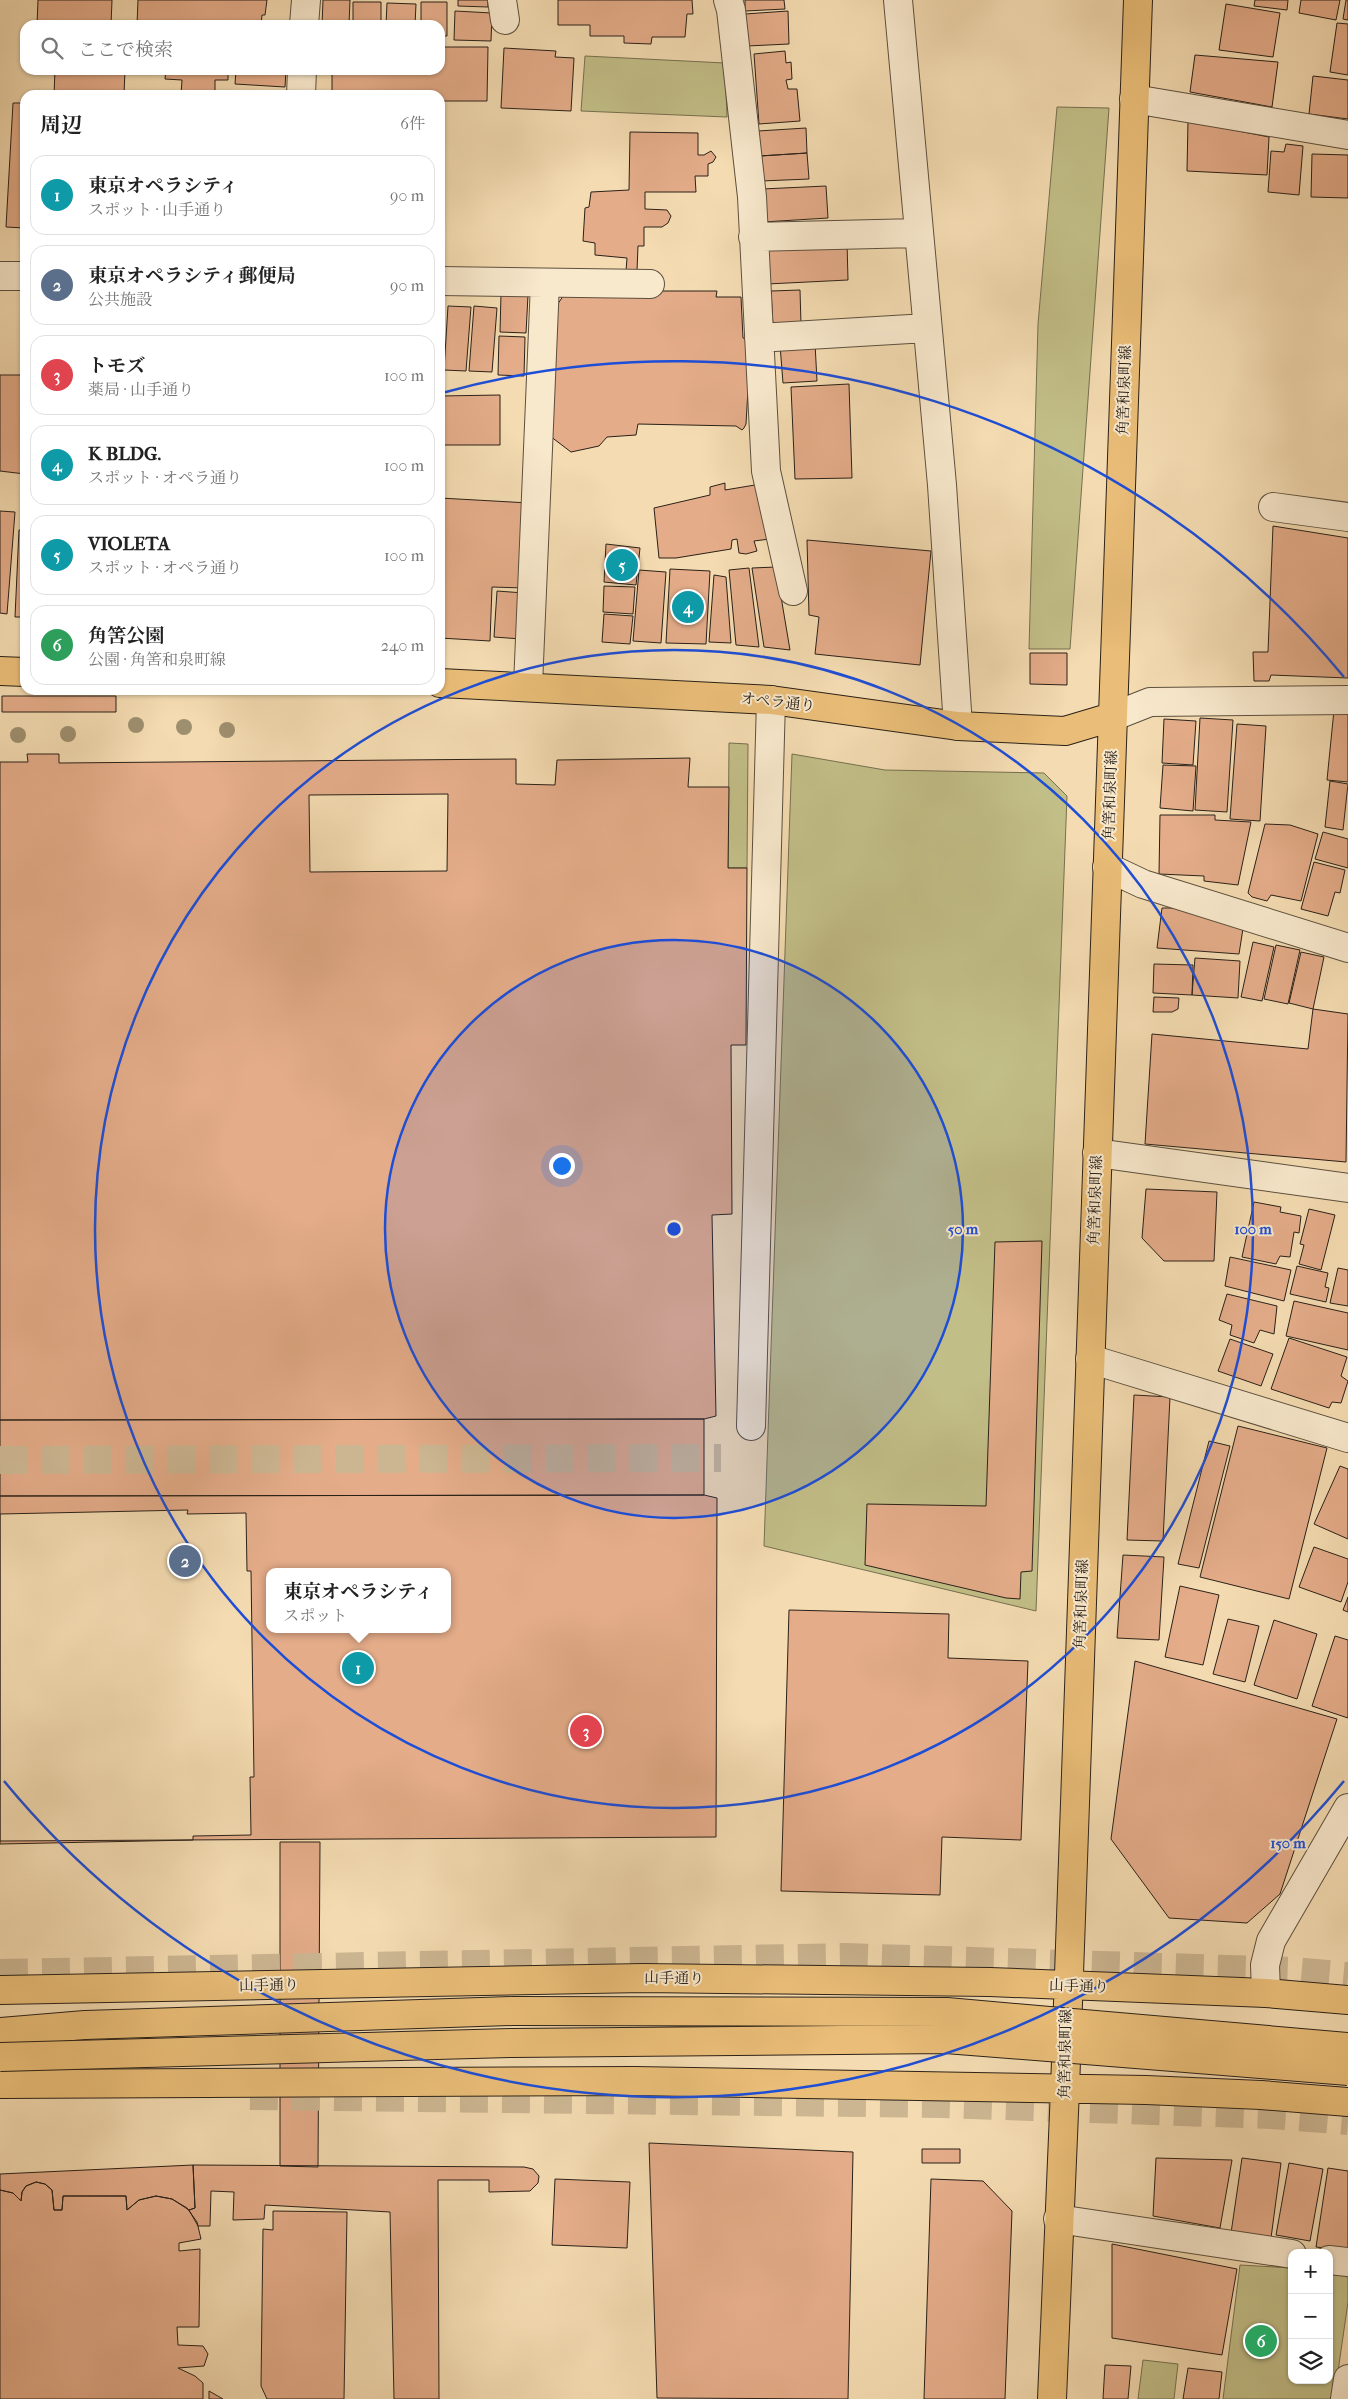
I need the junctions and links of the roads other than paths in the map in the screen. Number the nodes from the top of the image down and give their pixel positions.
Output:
1 (306, 0) edge
2 (728, 0) edge
3 (898, 0) edge
4 (1138, 0) edge
5 (304, 20) edge
6 (302, 75) edge
7 (301, 90) edge
8 (1134, 99) junction
9 (1348, 135) edge
10 (918, 233) junction
11 (753, 237) junction
12 (0, 276) edge
13 (20, 276) edge
14 (445, 281) edge
15 (545, 283) junction
16 (650, 284) dead end
17 (927, 328) junction
18 (760, 338) junction
19 (1273, 507) dead end
20 (1348, 517) edge
21 (793, 591) dead end
22 (0, 671) edge
23 (20, 672) edge
24 (445, 683) edge
25 (528, 686) junction
26 (770, 700) junction
27 (1348, 700) edge
28 (1112, 717) junction
29 (958, 726) junction
30 (1107, 868) junction
31 (1348, 948) edge
32 (1097, 1154) junction
33 (1348, 1188) edge
34 (1090, 1358) junction
35 (751, 1426) dead end
36 (1348, 1438) edge
37 (1348, 1808) edge
38 (1067, 1986) junction
39 (0, 1990) edge
40 (1266, 1993) junction
41 (1348, 2000) edge
42 (0, 2032) edge
43 (1348, 2047) edge
44 (0, 2057) edge
45 (1348, 2071) edge
46 (0, 2084) edge
47 (1065, 2089) junction
48 (1348, 2102) edge
49 (1058, 2219) junction
50 (1288, 2253) edge
51 (1333, 2260) edge
52 (1348, 2262) edge
53 (1348, 2379) edge
54 (1052, 2399) edge
55 (1345, 2399) edge

1 - 5 street
2 - 11 street
3 - 10 street
4 - 8 main road, 角筈和泉町線
6 - 7 street
8 - 9 street
8 - 28 main road, 角筈和泉町線
10 - 11 street
10 - 17 street
11 - 18 street
12 - 13 street
14 - 15 street
15 - 16 street
15 - 25 street
17 - 18 street
17 - 29 street
18 - 21 street
19 - 20 street
22 - 23 main road
24 - 25 main road, オペラ通り
25 - 26 main road, オペラ通り
26 - 29 main road, オペラ通り
26 - 35 street
27 - 28 street
28 - 29 main road, オペラ通り
28 - 30 main road, 角筈和泉町線
30 - 31 street
30 - 32 main road, 角筈和泉町線
32 - 33 street
32 - 34 main road, 角筈和泉町線
34 - 36 street
34 - 38 main road, 角筈和泉町線
37 - 40 street
38 - 39 main road, 山手通り
38 - 40 main road, 山手通り
38 - 47 main road, 角筈和泉町線
40 - 41 main road, 山手通り
42 - 43 main road, bridge
44 - 45 main road, bridge
46 - 47 main road
47 - 48 main road
47 - 49 main road, 角筈和泉町線
49 - 50 street
49 - 54 main road, 角筈和泉町線
51 - 52 street
53 - 55 street

